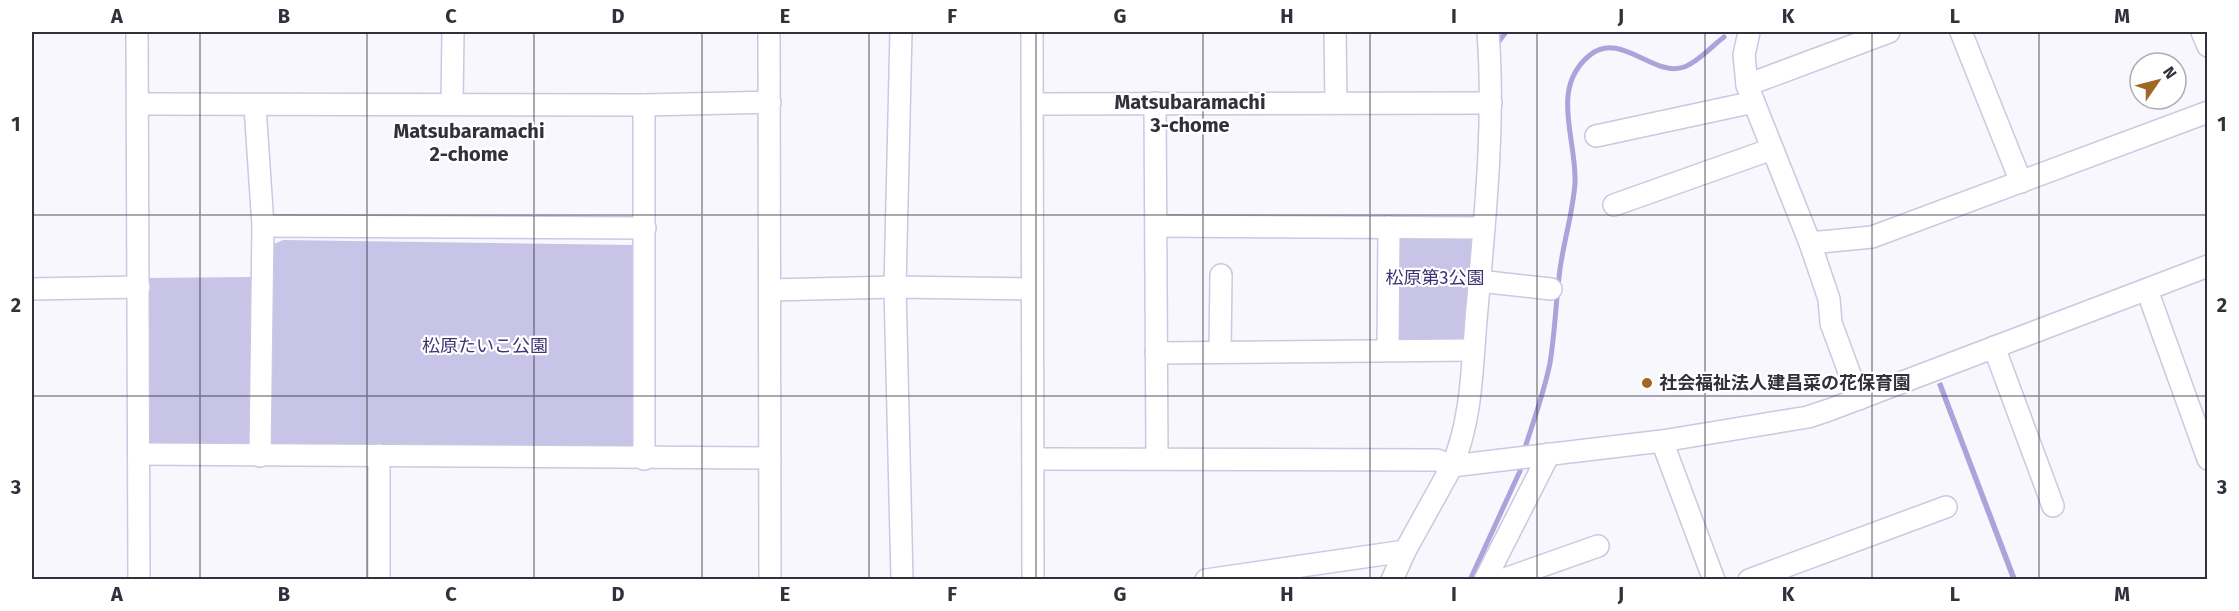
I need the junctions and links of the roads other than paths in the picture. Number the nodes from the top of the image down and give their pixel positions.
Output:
1 (137, 32) edge
2 (453, 32) edge
3 (769, 32) edge
4 (901, 32) edge
5 (1032, 32) edge
6 (1335, 32) edge
7 (1488, 32) edge
8 (1749, 32) edge
9 (1883, 32) edge
10 (1961, 32) edge
11 (2202, 32) edge
12 (2208, 46) edge
13 (1750, 94) junction
14 (770, 102) junction
15 (1336, 102) junction
16 (452, 103) junction
17 (1155, 103) junction
18 (1491, 103) junction
19 (139, 104) junction
20 (1033, 104) junction
21 (644, 105) junction
22 (255, 106) junction
23 (2208, 112) edge
24 (1596, 136) dead end
25 (1772, 149) junction
26 (2021, 182) junction
27 (1614, 205) dead end
28 (1156, 225) junction
29 (263, 226) junction
30 (1389, 227) junction
31 (645, 228) junction
32 (1484, 228) junction
33 (1810, 243) junction
34 (2208, 266) edge
35 (1221, 275) dead end
36 (1479, 281) junction
37 (138, 287) junction
38 (895, 287) junction
39 (32, 289) edge
40 (1032, 289) junction
41 (1551, 289) dead end
42 (2147, 290) junction
43 (771, 291) junction
44 (1994, 347) junction
45 (1388, 350) junction
46 (1473, 350) junction
47 (1220, 352) junction
48 (1156, 353) junction
49 (1859, 399) junction
50 (2199, 412) edge
51 (1662, 441) junction
52 (140, 454) junction
53 (1549, 454) junction
54 (379, 455) junction
55 (260, 456) junction
56 (770, 458) junction
57 (1157, 458) junction
58 (644, 459) junction
59 (1033, 459) junction
60 (2208, 459) edge
61 (1452, 466) junction
62 (2053, 506) dead end
63 (1946, 507) dead end
64 (1598, 546) dead end
65 (1405, 551) junction
66 (139, 579) edge
67 (379, 579) edge
68 (770, 579) edge
69 (902, 579) edge
70 (1034, 579) edge
71 (1206, 579) edge
72 (1392, 579) edge
73 (1485, 579) edge
74 (1502, 579) edge
75 (1714, 579) edge
76 (1749, 579) edge

1 - 19 street
2 - 16 street
3 - 14 street
4 - 38 street
5 - 20 street
6 - 15 street
7 - 18 street
8 - 13 street
9 - 13 street
10 - 26 street
11 - 12 street
13 - 24 street
13 - 25 street
14 - 21 street
14 - 43 street
15 - 17 street
15 - 18 street
16 - 21 street
16 - 22 street
17 - 20 street
17 - 28 street
18 - 32 street
19 - 22 street
19 - 37 street
20 - 40 street
21 - 31 street
22 - 29 street
23 - 26 street
25 - 27 street
25 - 33 street
26 - 33 street
28 - 30 street
28 - 48 street
29 - 31 street
29 - 55 street
30 - 32 street
30 - 45 street
31 - 58 street
32 - 36 street
33 - 49 street
34 - 42 street
35 - 47 street
36 - 41 street
36 - 46 street
37 - 39 street
37 - 52 street
38 - 40 street
38 - 43 street
38 - 69 street
40 - 59 street
42 - 44 street
42 - 50 street
43 - 56 street
44 - 49 street
44 - 62 street
45 - 46 street
45 - 47 street
46 - 61 street
47 - 48 street
48 - 57 street
49 - 51 street
50 - 60 street
51 - 53 street
51 - 75 street
52 - 55 street
52 - 66 street
53 - 61 street
53 - 73 street
54 - 55 street
54 - 58 street
54 - 67 street
56 - 58 street
56 - 68 street
57 - 59 street
57 - 61 street
59 - 70 street
61 - 65 street
63 - 76 street
64 - 74 street
65 - 71 street
65 - 72 street

